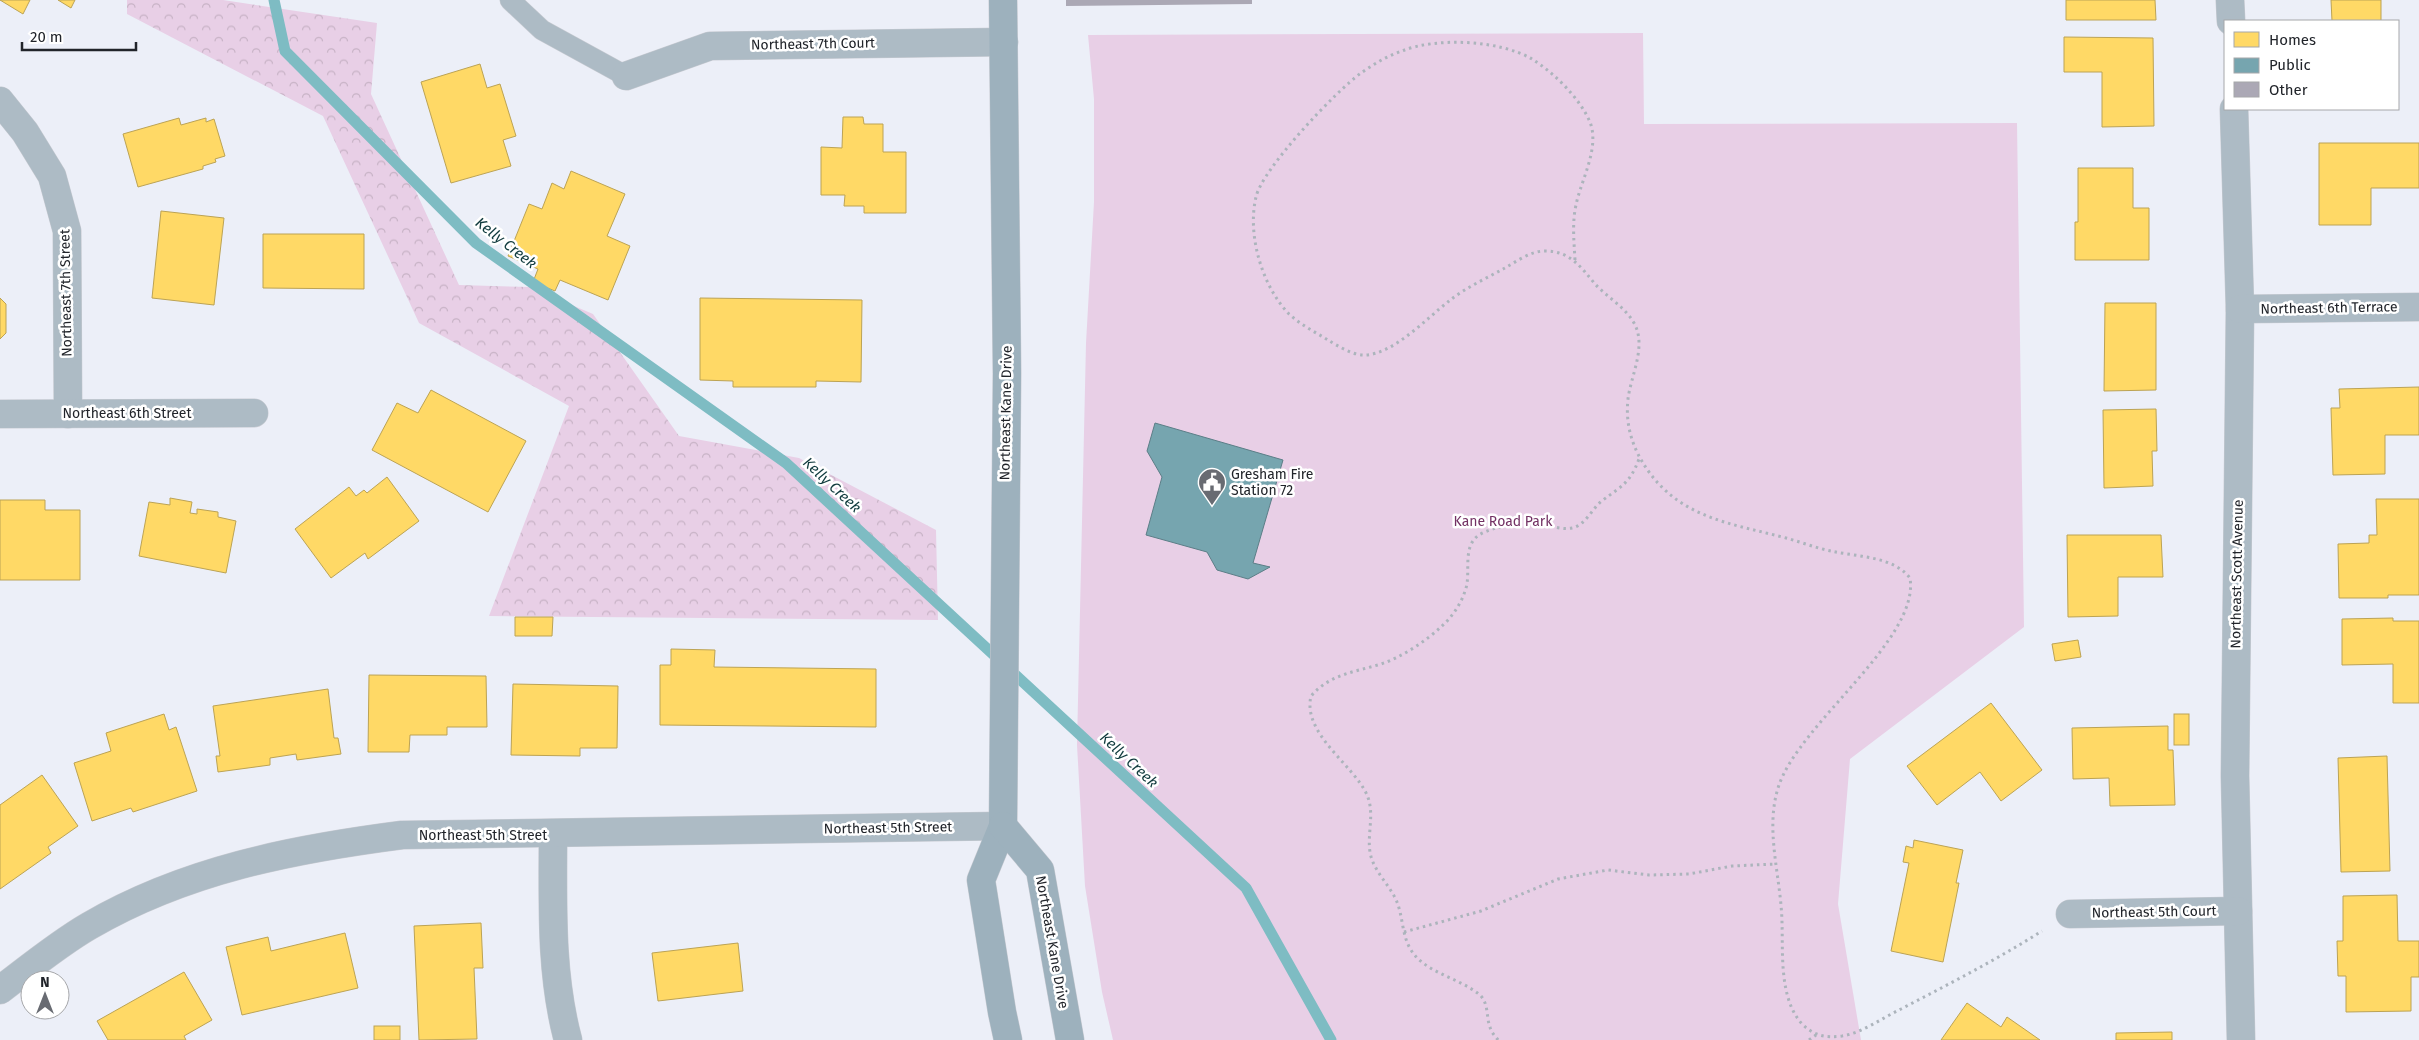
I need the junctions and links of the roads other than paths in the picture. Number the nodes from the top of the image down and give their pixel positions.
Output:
1 (510, 0) edge
2 (1003, 0) edge
3 (2230, 0) edge
4 (2231, 20) edge
5 (1004, 42) junction
6 (626, 76) joint
7 (0, 101) edge
8 (2234, 110) edge
9 (2419, 307) edge
10 (2240, 308) junction
11 (254, 413) dead end
12 (0, 414) edge
13 (68, 414) junction
14 (1003, 826) junction
15 (553, 834) junction
16 (2238, 911) junction
17 (2070, 914) road end
18 (0, 990) edge
19 (568, 1040) edge
20 (1008, 1040) edge
21 (1070, 1040) edge
22 (2241, 1040) edge

1 - 6 lane
2 - 5 main road, Northeast Kane Drive
3 - 4 street
5 - 6 street, Northeast 7th Court
5 - 14 main road, Northeast Kane Drive
7 - 13 street, Northeast 7th Street
8 - 10 street, Northeast Scott Avenue
9 - 10 street, Northeast 6th Terrace
10 - 16 street, Northeast Scott Avenue
11 - 13 street, Northeast 6th Street
12 - 13 street, Northeast 6th Street
14 - 15 street, Northeast 5th Street
14 - 20 main road, Northeast Kane Drive
14 - 21 main road, Northeast Kane Drive
15 - 18 street, Northeast 5th Street
15 - 19 street
16 - 17 street, Northeast 5th Court
16 - 22 street, Northeast Scott Avenue

